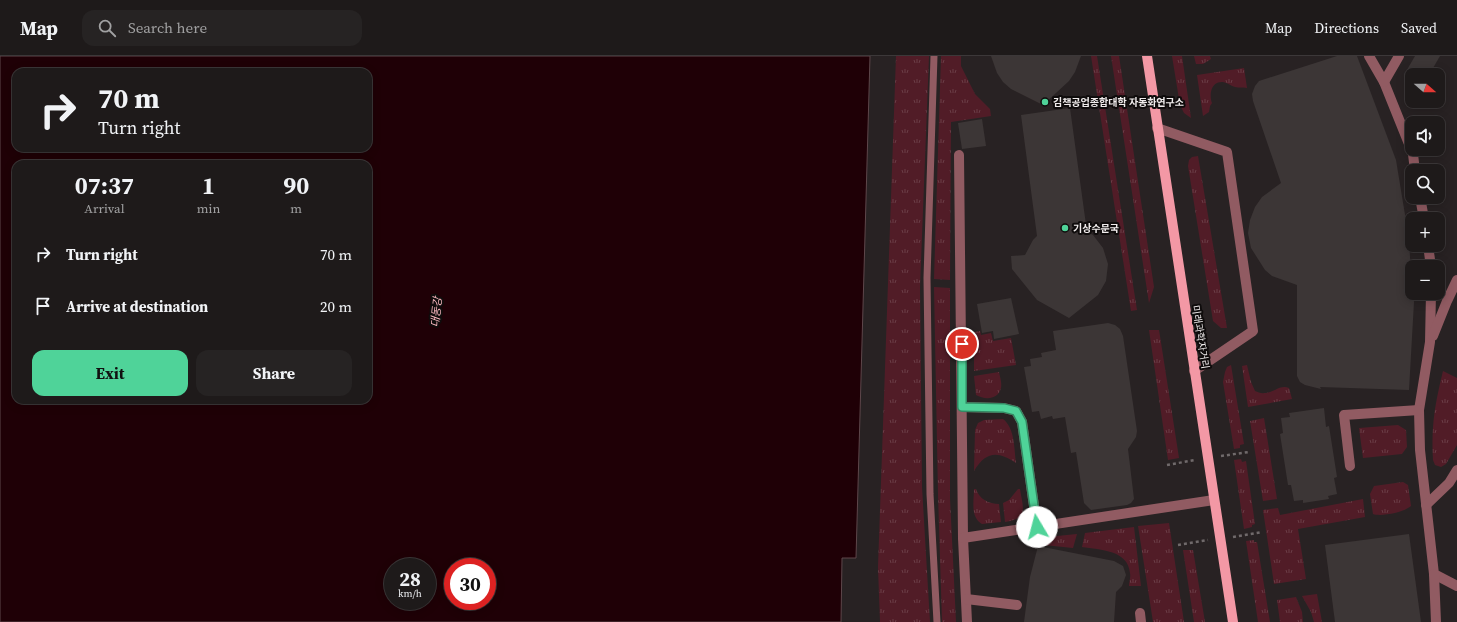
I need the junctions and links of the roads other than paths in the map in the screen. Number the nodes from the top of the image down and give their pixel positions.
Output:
1 (934, 56) edge
2 (1146, 56) edge
3 (1369, 56) edge
4 (1399, 56) edge
5 (1384, 82) junction
6 (1157, 128) junction
7 (959, 155) dead end
8 (1414, 164) edge
9 (1457, 280) edge
10 (1431, 300) edge
11 (1430, 342) junction
12 (1194, 371) junction
13 (962, 407) junction
14 (1419, 410) junction
15 (1350, 466) dead end
16 (1457, 470) edge
17 (1214, 500) junction
18 (1426, 505) junction
19 (1037, 527) junction
20 (963, 538) junction
21 (1434, 574) junction
22 (1457, 586) edge
23 (966, 599) junction
24 (1017, 605) dead end
25 (936, 622) edge
26 (967, 622) edge
27 (1233, 622) edge
28 (1436, 622) edge

1 - 25 lane
2 - 6 main road, 미래과학자거리
3 - 5 street
4 - 5 street
5 - 8 street
6 - 12 main road, 미래과학자거리
6 - 12 street
7 - 13 street
9 - 11 street
10 - 11 street
11 - 14 street
12 - 17 main road, 미래과학자거리
13 - 19 street
13 - 20 street
14 - 15 street
14 - 18 street
16 - 18 street
17 - 19 street
17 - 27 main road, 미래과학자거리
18 - 21 street
19 - 20 street
20 - 23 street
21 - 22 street
21 - 28 street
23 - 24 street
23 - 26 street

